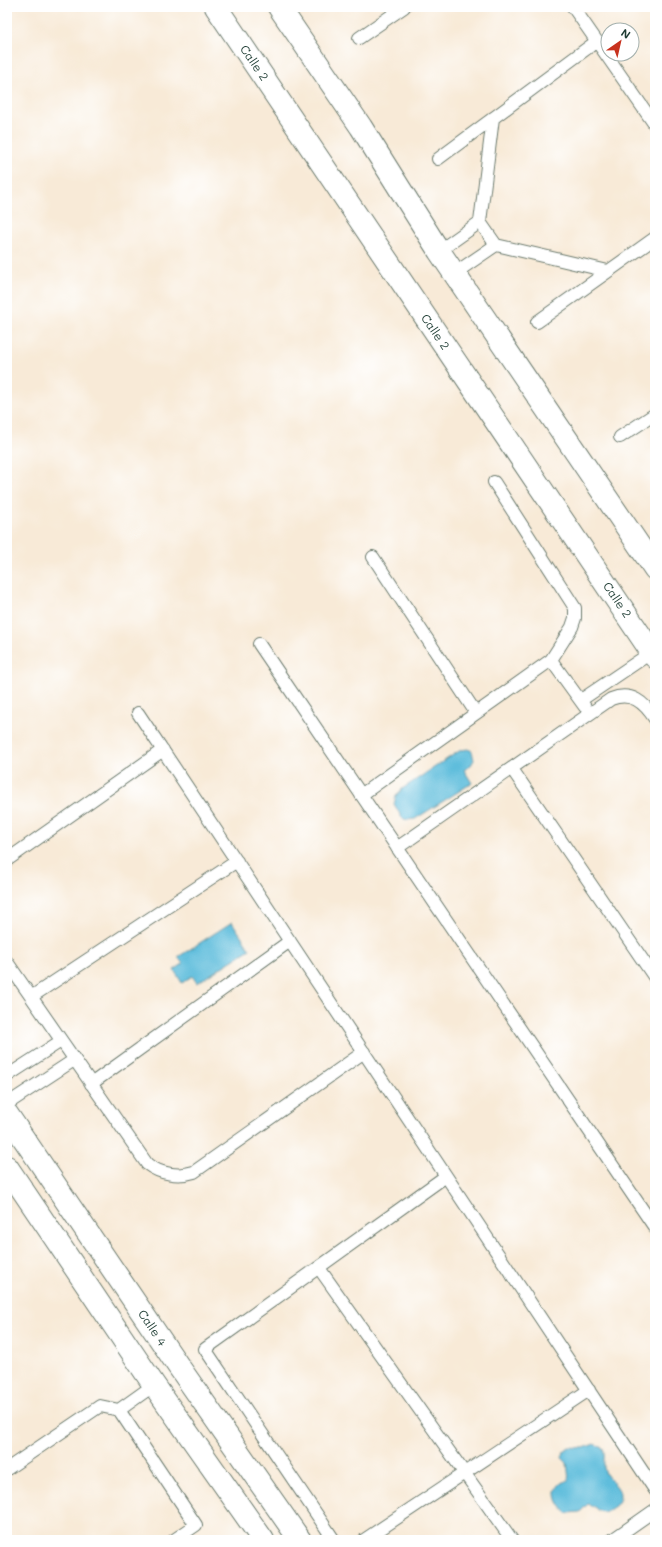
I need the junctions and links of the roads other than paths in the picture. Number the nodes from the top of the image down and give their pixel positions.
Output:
1 (216, 7) edge
2 (280, 7) edge
3 (404, 7) edge
4 (573, 7) edge
5 (359, 38) dead end
6 (597, 41) junction
7 (493, 118) junction
8 (655, 126) edge
9 (438, 159) dead end
10 (480, 222) junction
11 (655, 238) edge
12 (496, 244) junction
13 (439, 251) junction
14 (608, 271) junction
15 (455, 273) junction
16 (538, 322) dead end
17 (655, 414) edge
18 (620, 437) dead end
19 (494, 482) dead end
20 (373, 557) dead end
21 (655, 569) edge
22 (259, 644) dead end
23 (653, 654) edge
24 (551, 660) junction
25 (581, 700) junction
26 (138, 713) dead end
27 (476, 713) junction
28 (589, 713) junction
29 (655, 719) edge
30 (163, 750) junction
31 (512, 769) junction
32 (361, 795) junction
33 (397, 848) junction
34 (7, 860) edge
35 (237, 861) junction
36 (290, 941) junction
37 (7, 962) edge
38 (655, 978) edge
39 (31, 997) junction
40 (61, 1041) junction
41 (364, 1052) junction
42 (74, 1060) junction
43 (7, 1076) edge
44 (91, 1084) junction
45 (7, 1104) edge
46 (7, 1114) edge
47 (7, 1167) edge
48 (446, 1176) junction
49 (655, 1228) edge
50 (319, 1268) junction
51 (179, 1368) junction
52 (154, 1385) junction
53 (589, 1390) junction
54 (119, 1410) junction
55 (7, 1469) edge
56 (464, 1474) junction
57 (655, 1490) edge
58 (655, 1510) edge
59 (174, 1540) edge
60 (263, 1540) edge
61 (300, 1540) edge
62 (334, 1540) edge
63 (364, 1540) edge
64 (512, 1540) edge
65 (612, 1540) edge

1 - 23 street, Calle 2
2 - 13 street
3 - 5 lane
4 - 6 lane
6 - 7 lane
6 - 8 lane
7 - 9 lane
7 - 10 lane
10 - 12 lane
10 - 13 lane
11 - 14 lane
12 - 14 lane
12 - 15 lane
13 - 15 street
14 - 16 lane
15 - 21 street
17 - 18 lane
19 - 24 lane
20 - 27 lane
22 - 32 lane
23 - 25 lane
24 - 25 lane
24 - 27 lane
25 - 28 lane
26 - 30 lane
27 - 32 lane
28 - 29 lane
28 - 31 lane
30 - 34 lane
30 - 35 lane
31 - 33 lane
31 - 38 lane
32 - 33 lane
33 - 49 lane
35 - 36 lane
35 - 39 lane
36 - 41 lane
36 - 44 lane
37 - 39 lane
39 - 40 lane
40 - 42 lane
40 - 43 lane
41 - 44 lane
41 - 48 lane
42 - 44 lane
42 - 45 lane
46 - 51 street, Calle 4
47 - 52 street
48 - 50 lane
48 - 53 lane
50 - 56 lane
50 - 62 lane
51 - 52 street
51 - 61 street, Calle 4
52 - 54 lane
52 - 60 street
53 - 56 lane
53 - 57 lane
54 - 55 lane
54 - 59 lane
56 - 63 lane
56 - 64 lane
58 - 65 lane

